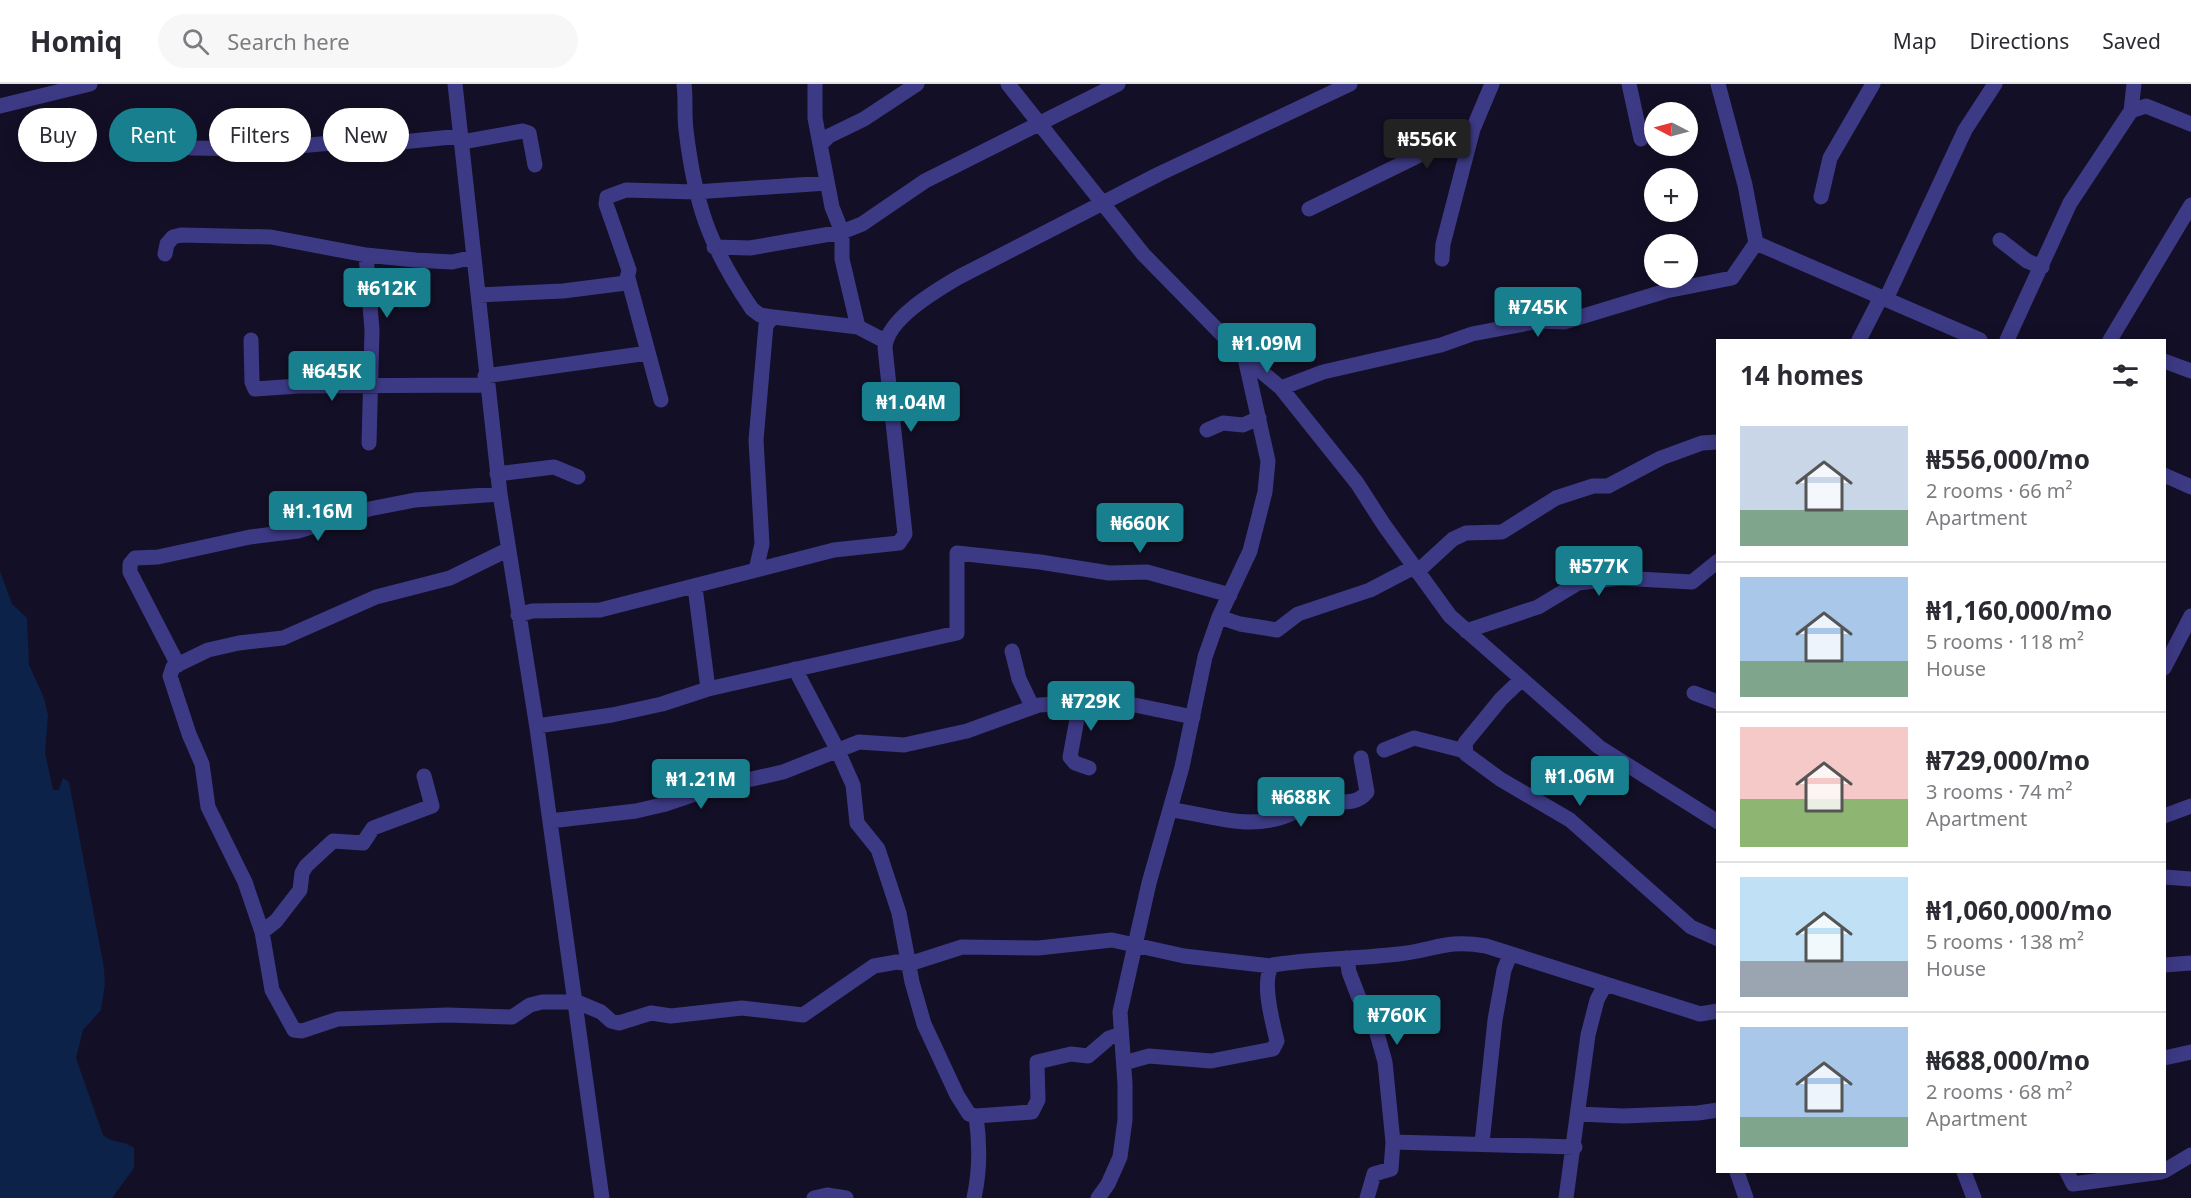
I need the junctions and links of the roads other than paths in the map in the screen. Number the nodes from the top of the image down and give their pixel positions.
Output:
1 (90, 84) edge
2 (455, 84) edge
3 (684, 84) edge
4 (815, 84) edge
5 (917, 84) edge
6 (1008, 84) edge
7 (1118, 84) edge
8 (1350, 84) edge
9 (1492, 84) edge
10 (1629, 84) edge
11 (1718, 84) edge
12 (1872, 84) edge
13 (1995, 84) edge
14 (2134, 84) edge
15 (0, 105) edge
16 (2131, 111) junction
17 (1038, 123) junction
18 (2191, 124) edge
19 (1473, 129) junction
20 (822, 138) junction
21 (461, 139) junction
22 (1641, 139) dead end
23 (197, 148) edge
24 (536, 165) dead end
25 (827, 183) junction
26 (695, 192) junction
27 (1821, 197) dead end
28 (1103, 202) junction
29 (2191, 205) edge
30 (1309, 209) dead end
31 (842, 232) junction
32 (2000, 240) dead end
33 (1756, 243) junction
34 (714, 247) junction
35 (165, 254) dead end
36 (366, 255) junction
37 (474, 257) junction
38 (1442, 259) dead end
39 (2042, 267) junction
40 (628, 279) junction
41 (478, 295) junction
42 (1884, 298) junction
43 (765, 318) junction
44 (858, 327) junction
45 (1860, 339) edge
46 (1978, 339) edge
47 (2007, 339) edge
48 (2113, 339) edge
49 (251, 340) dead end
50 (885, 341) junction
51 (648, 353) junction
52 (1245, 358) junction
53 (2166, 362) edge
54 (2191, 371) edge
55 (485, 381) junction
56 (371, 384) junction
57 (1277, 385) junction
58 (1256, 398) junction
59 (661, 400) dead end
60 (1259, 418) junction
61 (1207, 430) dead end
62 (1716, 442) edge
63 (369, 443) dead end
64 (497, 474) junction
65 (2166, 476) edge
66 (578, 477) dead end
67 (2191, 487) edge
68 (500, 495) junction
69 (507, 550) junction
70 (1716, 563) edge
71 (756, 570) junction
72 (1416, 570) junction
73 (695, 587) junction
74 (1230, 595) junction
75 (518, 615) junction
76 (2191, 616) edge
77 (1217, 622) junction
78 (1466, 631) junction
79 (1012, 651) dead end
80 (2166, 664) edge
81 (178, 665) junction
82 (795, 669) junction
83 (1522, 679) junction
84 (708, 689) junction
85 (1694, 693) dead end
86 (1716, 701) edge
87 (1080, 703) junction
88 (1032, 706) junction
89 (1193, 717) junction
90 (537, 726) junction
91 (837, 748) junction
92 (1384, 750) dead end
93 (1465, 751) junction
94 (1361, 758) dead end
95 (1089, 768) dead end
96 (424, 776) dead end
97 (2191, 806) edge
98 (1171, 810) junction
99 (2166, 815) edge
100 (550, 821) junction
101 (1716, 821) edge
102 (2166, 877) edge
103 (2191, 879) edge
104 (262, 932) junction
105 (1716, 938) edge
106 (1136, 944) junction
107 (1510, 955) junction
108 (1347, 958) junction
109 (2191, 963) edge
110 (909, 964) junction
111 (2166, 965) edge
112 (1271, 966) junction
113 (1605, 985) junction
114 (577, 1002) junction
115 (1716, 1011) edge
116 (1121, 1034) junction
117 (2191, 1052) edge
118 (2166, 1058) edge
119 (1124, 1063) junction
120 (1716, 1110) edge
121 (1578, 1114) junction
122 (976, 1116) junction
123 (1393, 1142) junction
124 (1482, 1143) junction
125 (1575, 1147) junction
126 (2191, 1155) edge
127 (2166, 1169) edge
128 (1737, 1173) edge
129 (1964, 1173) edge
130 (2156, 1173) edge
131 (2073, 1185) edge
132 (602, 1198) edge
133 (814, 1198) edge
134 (846, 1198) edge
135 (974, 1198) edge
136 (1098, 1198) edge
137 (1366, 1198) edge
138 (1566, 1198) edge
139 (1746, 1198) edge
140 (1974, 1198) edge

1 - 15 street
2 - 21 street
3 - 26 street
4 - 20 street
5 - 20 street
6 - 17 street
7 - 17 street
8 - 28 street
9 - 19 street
10 - 22 street
11 - 33 street
12 - 27 street
13 - 42 street
14 - 16 street
16 - 18 street
16 - 39 street
17 - 28 street
17 - 31 street
19 - 30 street
19 - 38 street
20 - 25 street
21 - 23 street
21 - 24 street
21 - 37 street
25 - 26 street
25 - 31 street
26 - 34 street
26 - 40 street
28 - 50 street
28 - 52 street
29 - 48 street
31 - 34 street
31 - 44 street
32 - 39 street
33 - 42 street
33 - 57 street
34 - 43 street
35 - 36 street
36 - 37 street
36 - 56 street
37 - 41 street
39 - 47 street
40 - 41 street
40 - 51 street
41 - 55 street
42 - 45 street
42 - 46 street
43 - 44 street
43 - 71 street
44 - 50 street
49 - 56 street
50 - 71 street
51 - 55 street
51 - 59 street
52 - 57 street
52 - 58 street
53 - 54 street
55 - 56 street
55 - 64 street
56 - 63 street
57 - 58 street
57 - 72 street
58 - 60 street
60 - 61 street
60 - 74 street
62 - 72 street
64 - 66 street
64 - 68 street
65 - 67 street
68 - 69 street
68 - 81 street
69 - 75 street
69 - 81 street
70 - 78 street
71 - 73 street
72 - 77 street
72 - 78 street
73 - 75 street
73 - 84 street
74 - 77 street
74 - 82 street
75 - 90 street
76 - 80 street
77 - 89 street
78 - 83 street
79 - 88 street
81 - 104 street
82 - 84 street
82 - 91 street
83 - 93 street
83 - 101 street
84 - 90 street
85 - 86 street
87 - 88 street
87 - 89 street
87 - 95 street
88 - 91 street
89 - 98 street
90 - 100 street
91 - 100 street
91 - 110 street
92 - 93 street
93 - 105 street
94 - 98 street
96 - 104 street
97 - 99 street
98 - 106 street
100 - 114 street
102 - 103 street
104 - 114 street
106 - 110 street
106 - 112 street
106 - 116 street
107 - 108 street
107 - 113 street
107 - 124 street
108 - 112 street
108 - 123 street
109 - 111 street
110 - 114 street
110 - 122 street
112 - 119 street
113 - 115 street
113 - 121 street
114 - 132 street
116 - 119 street
116 - 122 street
117 - 118 street
119 - 136 street
120 - 121 street
121 - 125 street
122 - 135 street
123 - 124 street
123 - 137 street
124 - 125 street
125 - 138 street
126 - 127 street
128 - 139 street
129 - 140 street
130 - 131 street
133 - 134 street

